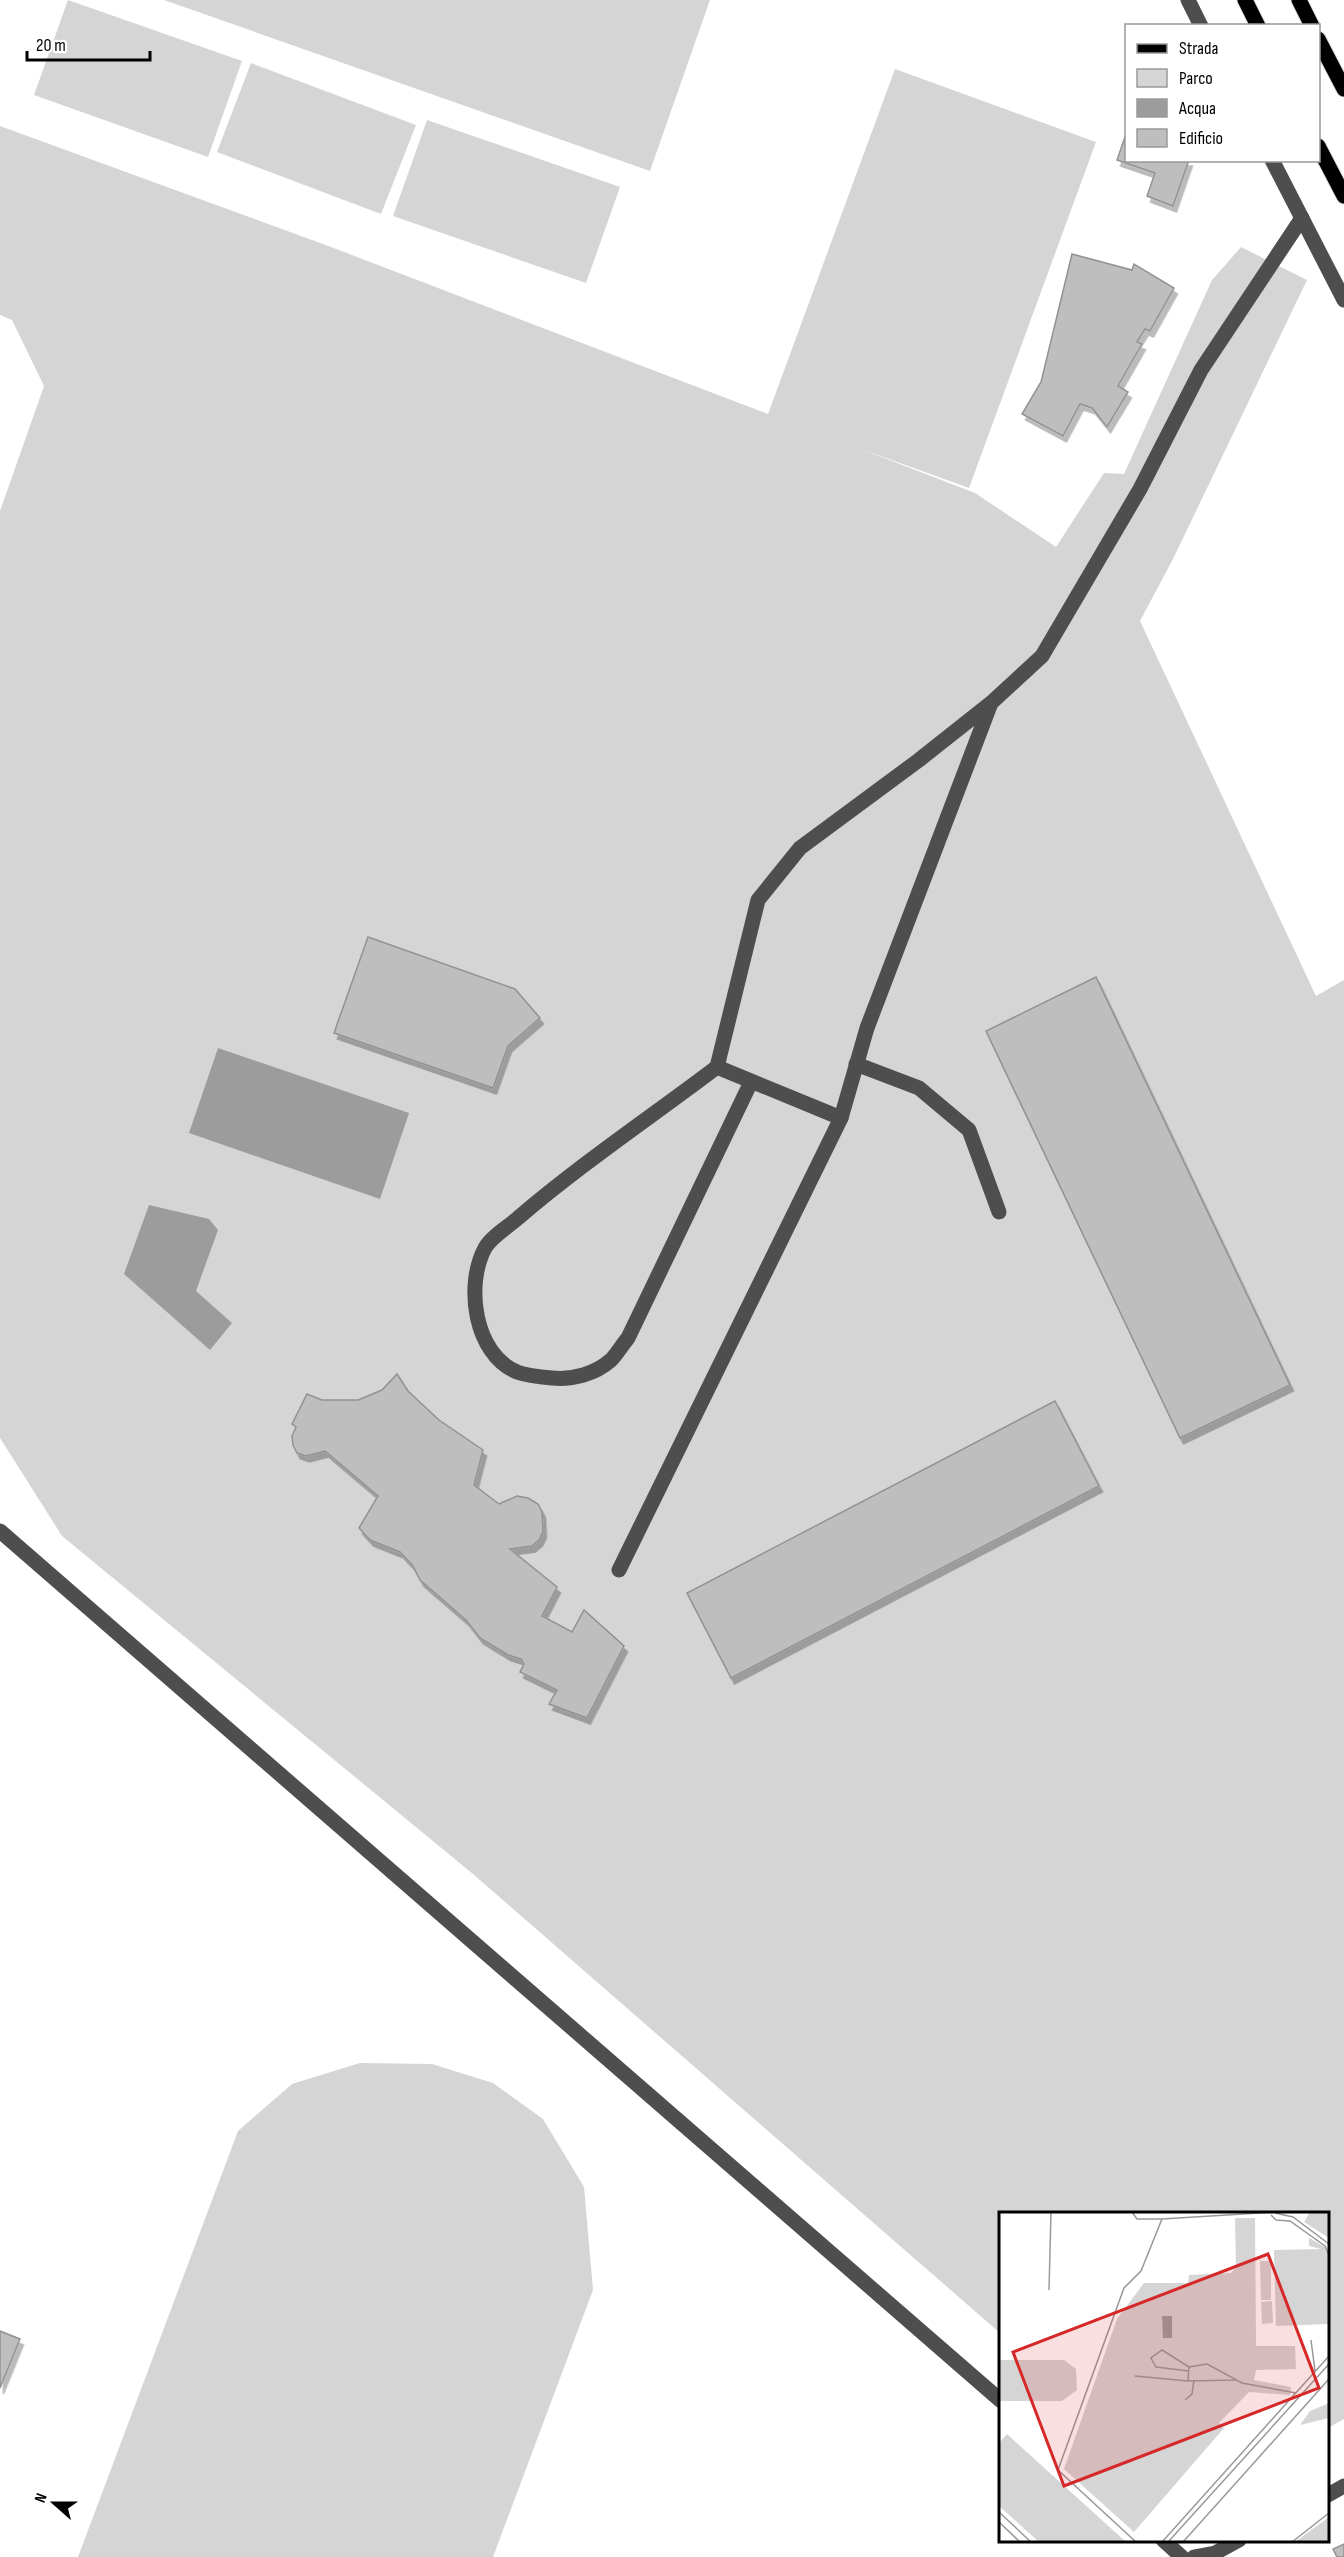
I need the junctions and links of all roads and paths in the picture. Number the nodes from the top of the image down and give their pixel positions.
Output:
1 (1188, 0) edge
2 (1245, 0) edge
3 (1299, 0) edge
4 (1200, 24) edge
5 (1257, 24) edge
6 (1311, 24) edge
7 (1320, 43) edge
8 (1344, 89) edge
9 (1320, 150) edge
10 (1273, 162) edge
11 (1344, 196) edge
12 (1302, 218) junction
13 (1344, 300) edge
14 (991, 703) junction
15 (856, 1064) junction
16 (717, 1067) junction
17 (750, 1082) junction
18 (841, 1118) junction
19 (999, 1212) dead end
20 (0, 1531) edge
21 (619, 1570) dead end
22 (999, 2399) edge
23 (1344, 2486) edge
24 (1329, 2494) edge
25 (1163, 2542) edge
26 (1237, 2542) edge
27 (1182, 2557) edge
28 (1194, 2557) edge

1 - 4 street
2 - 5 main road
3 - 6 main road
7 - 8 main road
9 - 11 main road
10 - 12 street
12 - 13 street
12 - 14 street
14 - 15 street
14 - 16 street
15 - 18 street
15 - 19 street
16 - 17 street
16 - 17 street
17 - 18 street
18 - 21 street
20 - 22 street
23 - 24 street
25 - 27 street
26 - 28 street

